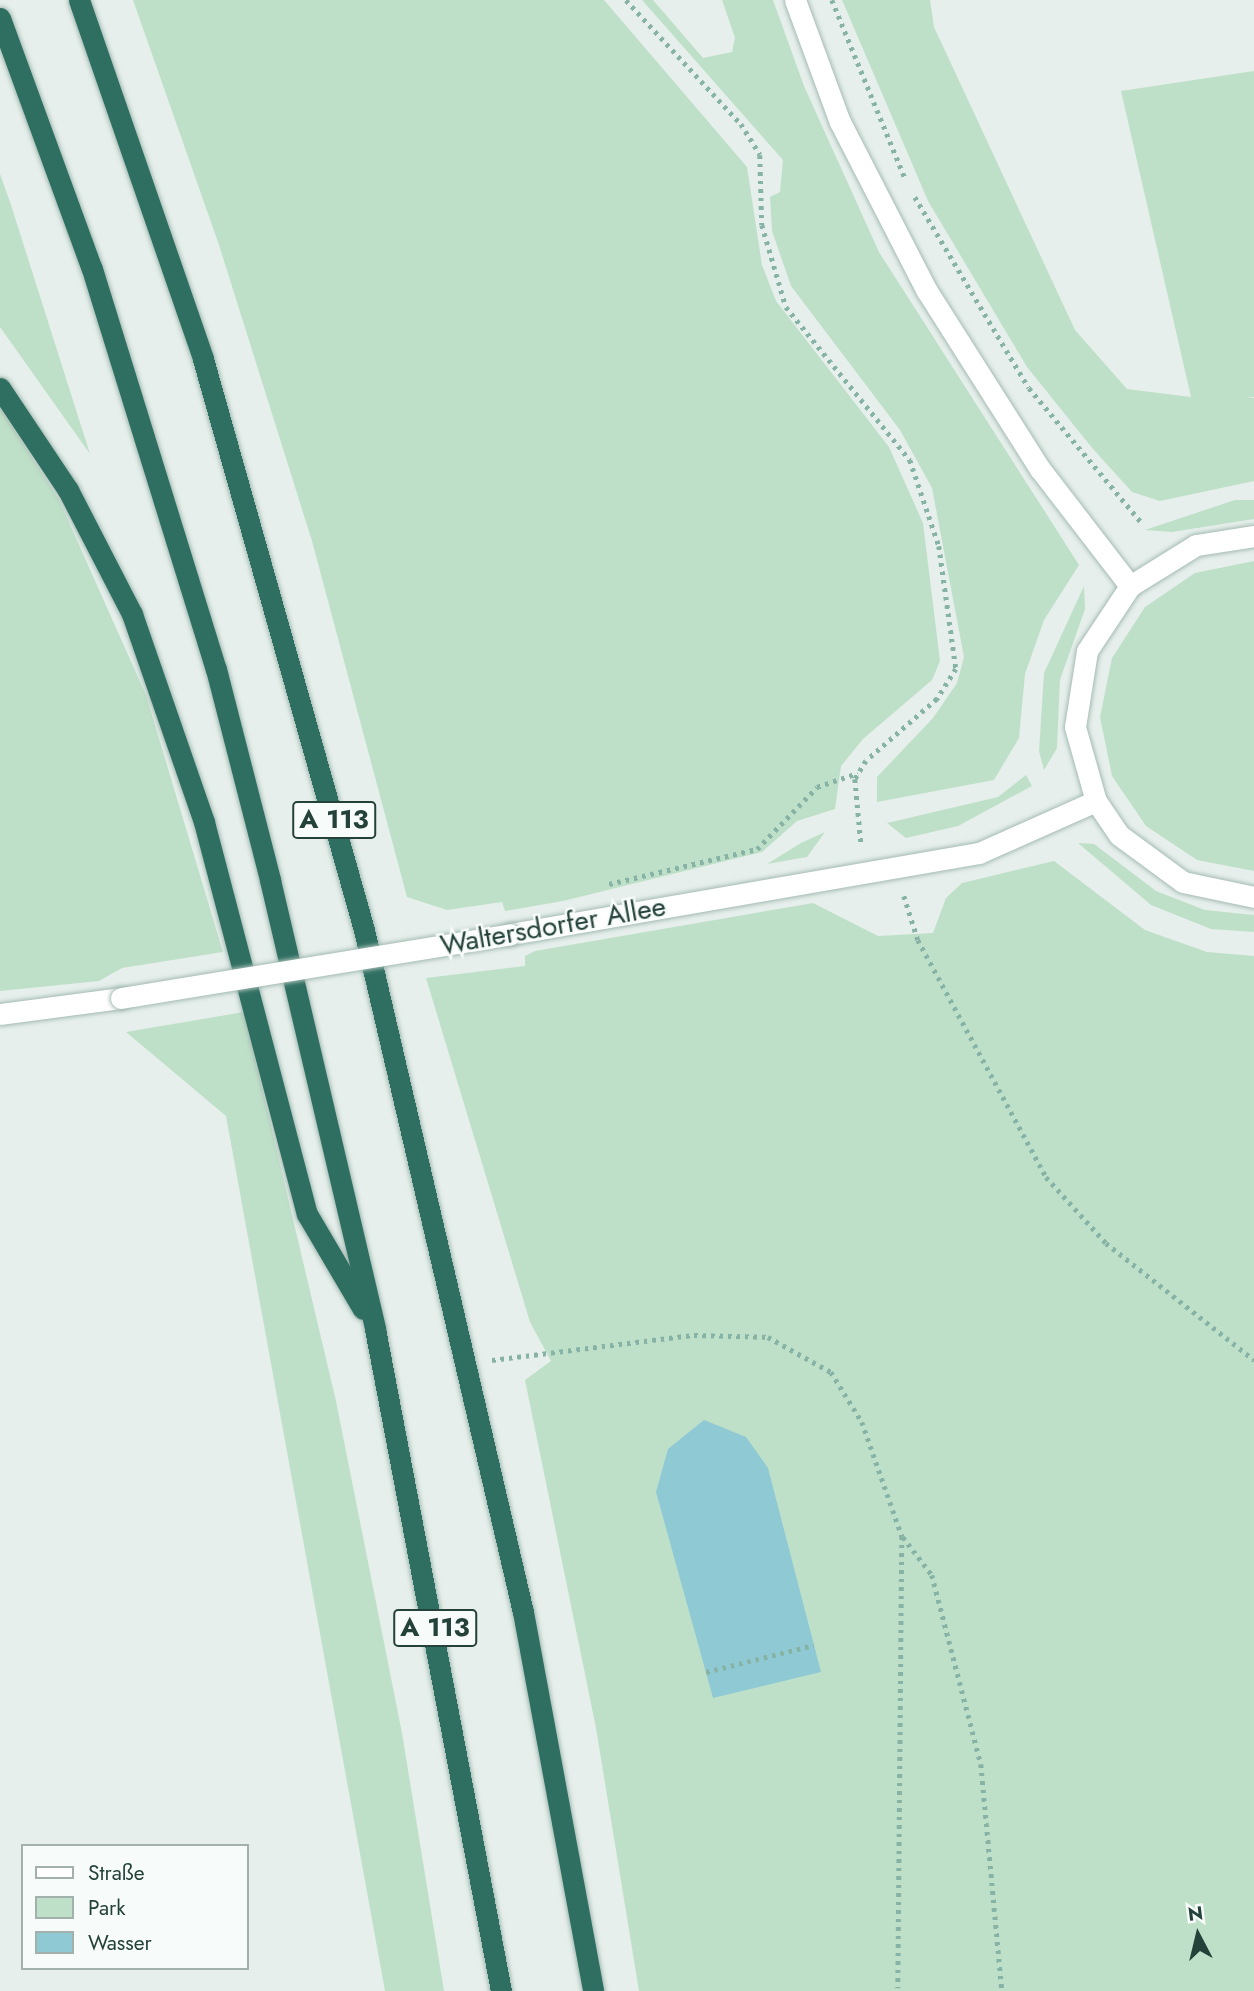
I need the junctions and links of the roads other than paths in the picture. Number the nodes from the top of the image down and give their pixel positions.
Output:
1 (79, 0) edge
2 (795, 0) edge
3 (0, 18) edge
4 (0, 388) edge
5 (1254, 536) edge
6 (1130, 586) junction
7 (1096, 801) junction
8 (1254, 897) edge
9 (0, 1013) edge
10 (375, 1329) junction
11 (500, 1991) edge
12 (593, 1991) edge

1 - 12 highway, A 113
2 - 6 street
3 - 10 highway, A 113
4 - 10 highway
5 - 6 street
6 - 7 street
7 - 8 street
7 - 9 street, Waltersdorfer Allee, bridge
10 - 11 highway, A 113

